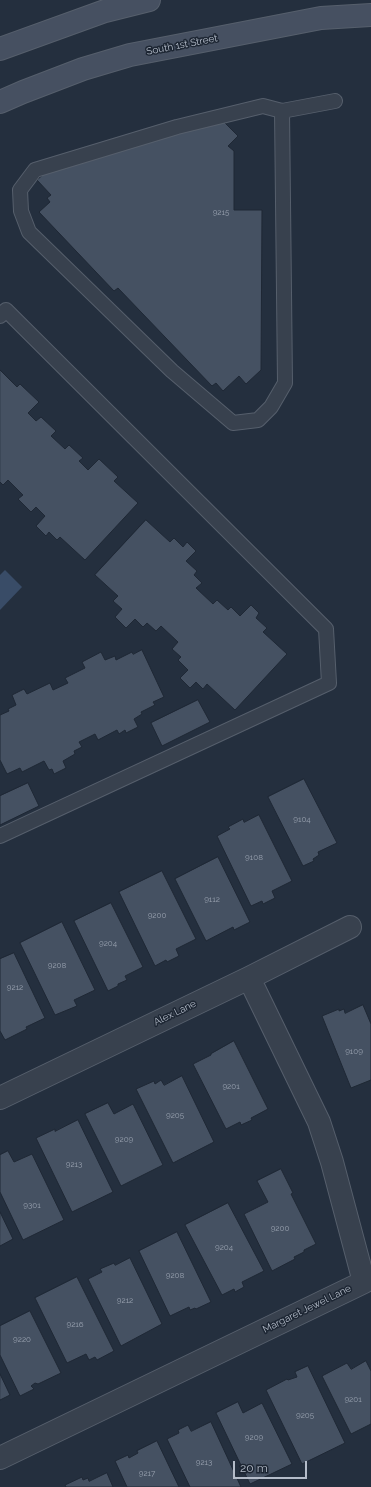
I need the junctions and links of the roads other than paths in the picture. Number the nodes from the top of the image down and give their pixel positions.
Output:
1 (149, 0) edge
2 (324, 9) edge
3 (371, 15) edge
4 (0, 50) edge
5 (335, 101) dead end
6 (0, 102) edge
7 (282, 111) junction
8 (0, 316) edge
9 (0, 836) edge
10 (350, 927) dead end
11 (249, 978) junction
12 (0, 1098) edge
13 (0, 1458) edge

1 - 4 main road
2 - 3 main road, South 1st Street
2 - 6 main road, South 1st Street
5 - 7 lane
7 - 7 lane
8 - 9 lane
10 - 11 street, Alex Lane
11 - 12 street, Alex Lane
11 - 13 street, Margaret Jewel Lane

